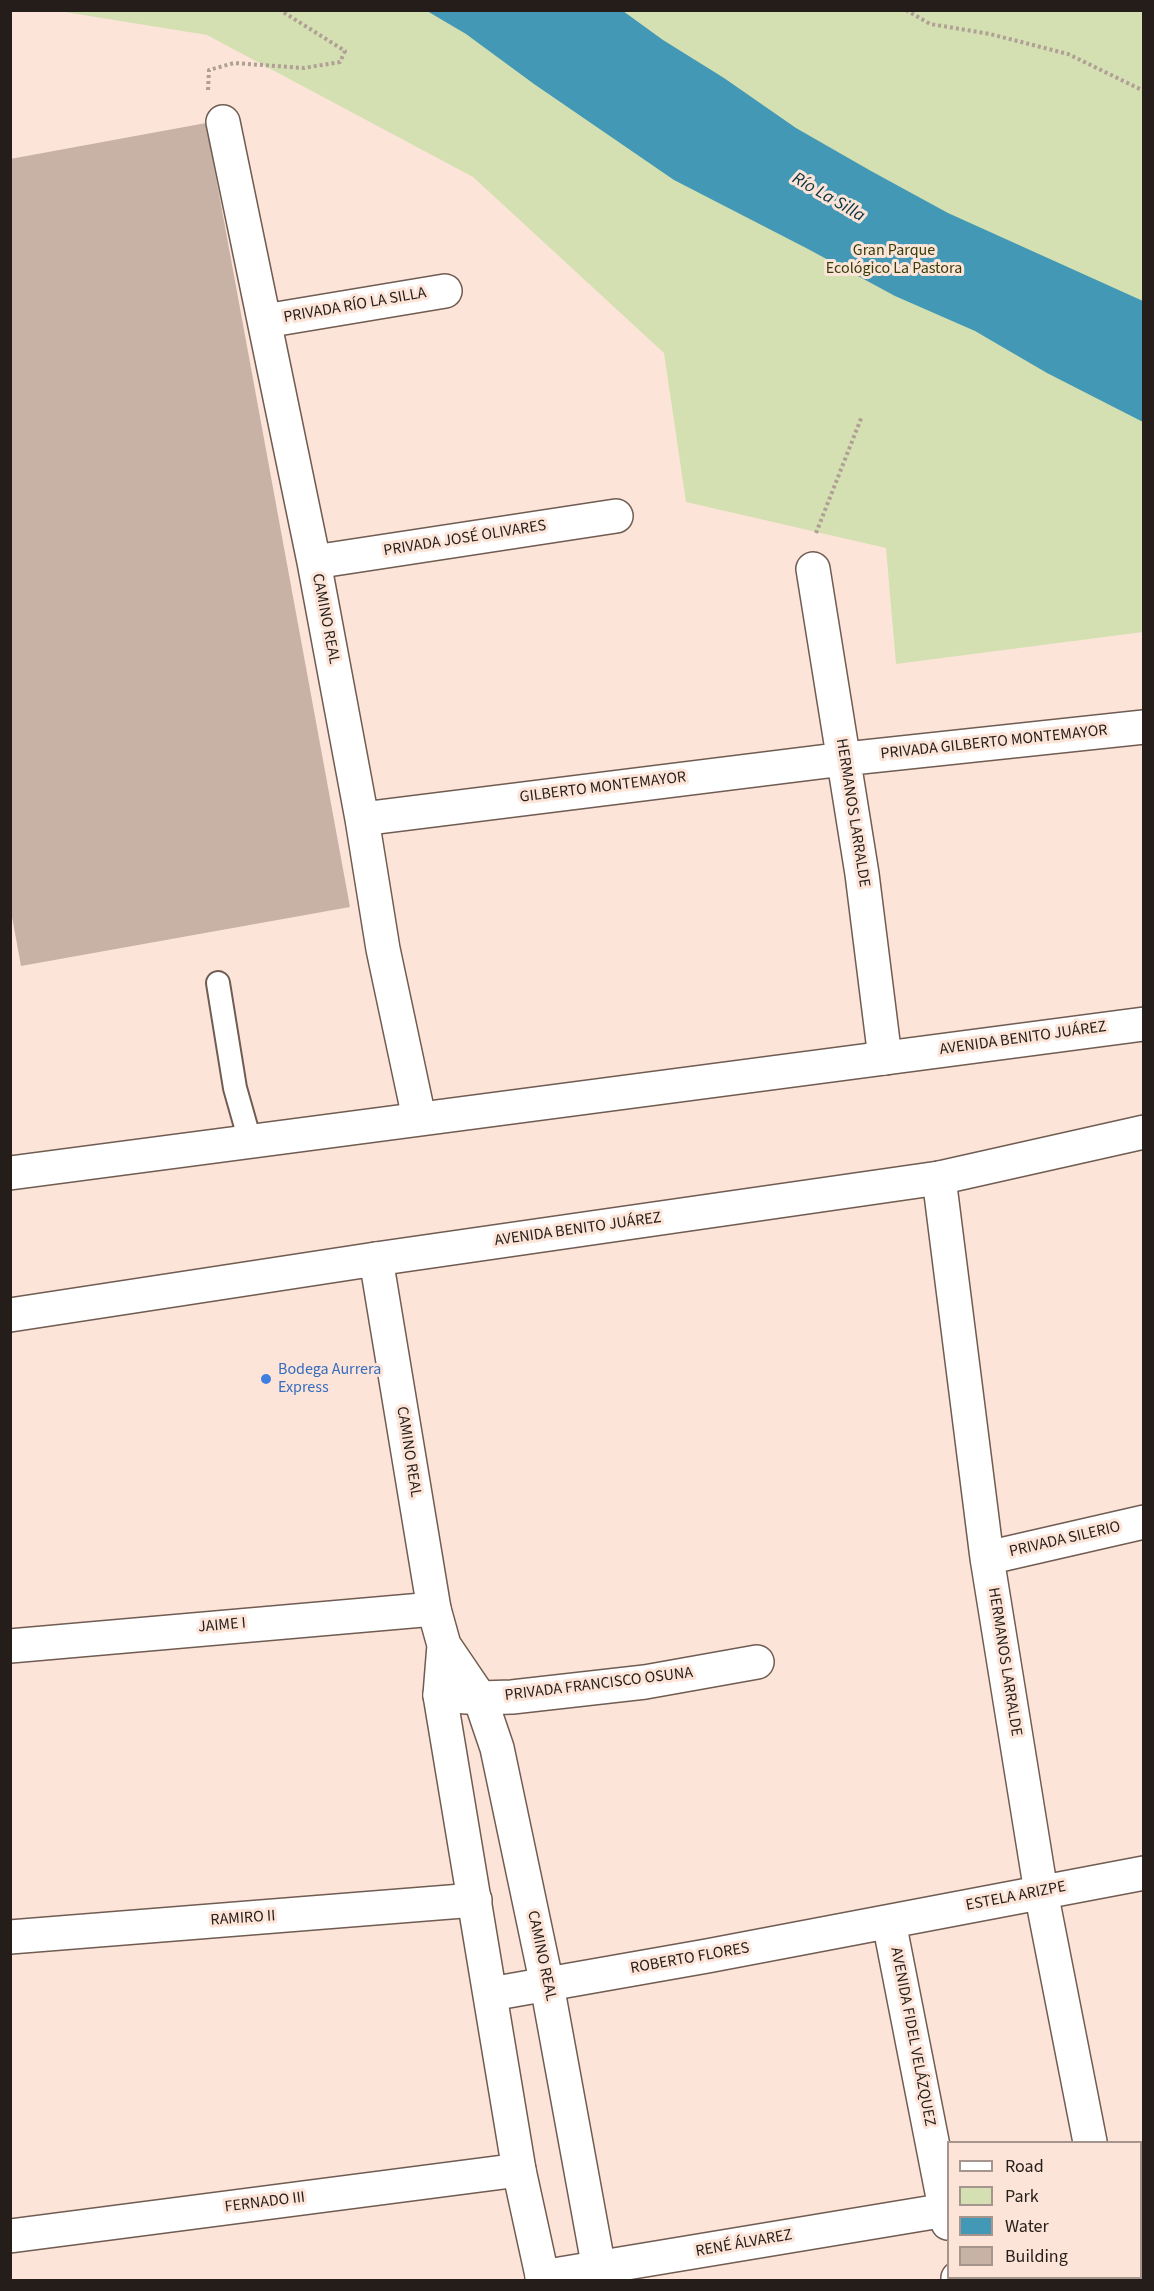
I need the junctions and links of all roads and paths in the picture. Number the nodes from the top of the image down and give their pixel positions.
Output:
1 (280, 10) edge
2 (906, 10) edge
3 (1143, 91) edge
4 (223, 122) joint
5 (445, 291) dead end
6 (265, 321) junction
7 (862, 416) dead end
8 (616, 516) dead end
9 (314, 562) junction
10 (813, 569) joint
11 (1143, 727) edge
12 (844, 759) junction
13 (362, 819) junction
14 (218, 983) dead end
15 (1143, 1023) edge
16 (885, 1058) junction
17 (419, 1118) junction
18 (1143, 1131) edge
19 (250, 1141) junction
20 (10, 1173) edge
21 (939, 1178) junction
22 (376, 1259) junction
23 (10, 1315) edge
24 (1143, 1522) edge
25 (987, 1558) junction
26 (434, 1609) junction
27 (444, 1645) junction
28 (10, 1646) edge
29 (757, 1662) dead end
30 (440, 1695) junction
31 (480, 1698) junction
32 (1143, 1873) edge
33 (1041, 1892) junction
34 (475, 1900) junction
35 (889, 1922) junction
36 (10, 1937) edge
37 (547, 1985) junction
38 (491, 1994) junction
39 (1090, 2141) edge
40 (519, 2170) junction
41 (947, 2216) edge
42 (10, 2236) edge
43 (600, 2274) edge
44 (542, 2279) edge

1 - 4 path
2 - 3 path
4 - 6 street, CAMINO REAL
5 - 6 street, PRIVADA RÍO LA SILLA
6 - 9 street, CAMINO REAL
7 - 10 path
8 - 9 street, PRIVADA JOSÉ OLIVARES
9 - 13 street, CAMINO REAL
10 - 12 street, HERMANOS LARRALDE
11 - 12 street, PRIVADA GILBERTO MONTEMAYOR
12 - 13 street, GILBERTO MONTEMAYOR
12 - 16 street, HERMANOS LARRALDE
13 - 17 street, CAMINO REAL
14 - 19 lane
15 - 16 street, AVENIDA BENITO JUÁREZ
16 - 17 street, AVENIDA BENITO JUÁREZ
17 - 19 street, AVENIDA BENITO JUÁREZ
18 - 21 street, AVENIDA BENITO JUÁREZ
19 - 20 street, AVENIDA BENITO JUÁREZ
21 - 22 street, AVENIDA BENITO JUÁREZ
21 - 25 street, HERMANOS LARRALDE
22 - 23 street, AVENIDA BENITO JUÁREZ
22 - 26 street, CAMINO REAL
24 - 25 street, PRIVADA SILERIO
25 - 33 street, HERMANOS LARRALDE
26 - 27 street, CAMINO REAL
26 - 28 street, JAIME I
27 - 30 street, CAMINO REAL
27 - 31 street, CAMINO REAL
29 - 31 street, PRIVADA FRANCISCO OSUNA
30 - 31 street, PRIVADA FRANCISCO OSUNA
30 - 34 street, CAMINO REAL
31 - 37 street, CAMINO REAL
32 - 33 street, ESTELA ARIZPE
33 - 35 street, ESTELA ARIZPE
33 - 39 street, HERMANOS LARRALDE
34 - 36 street, RAMIRO II
34 - 38 street, CAMINO REAL
35 - 37 street, ROBERTO FLORES
35 - 41 street, AVENIDA FIDEL VELÁZQUEZ
37 - 38 street, ROBERTO FLORES
37 - 43 street, CAMINO REAL
38 - 40 street, CAMINO REAL
40 - 42 street, FERNADO III
40 - 44 street, CAMINO REAL
41 - 43 street, RENÉ ÁLVAREZ
43 - 44 street, RENÉ ÁLVAREZ

